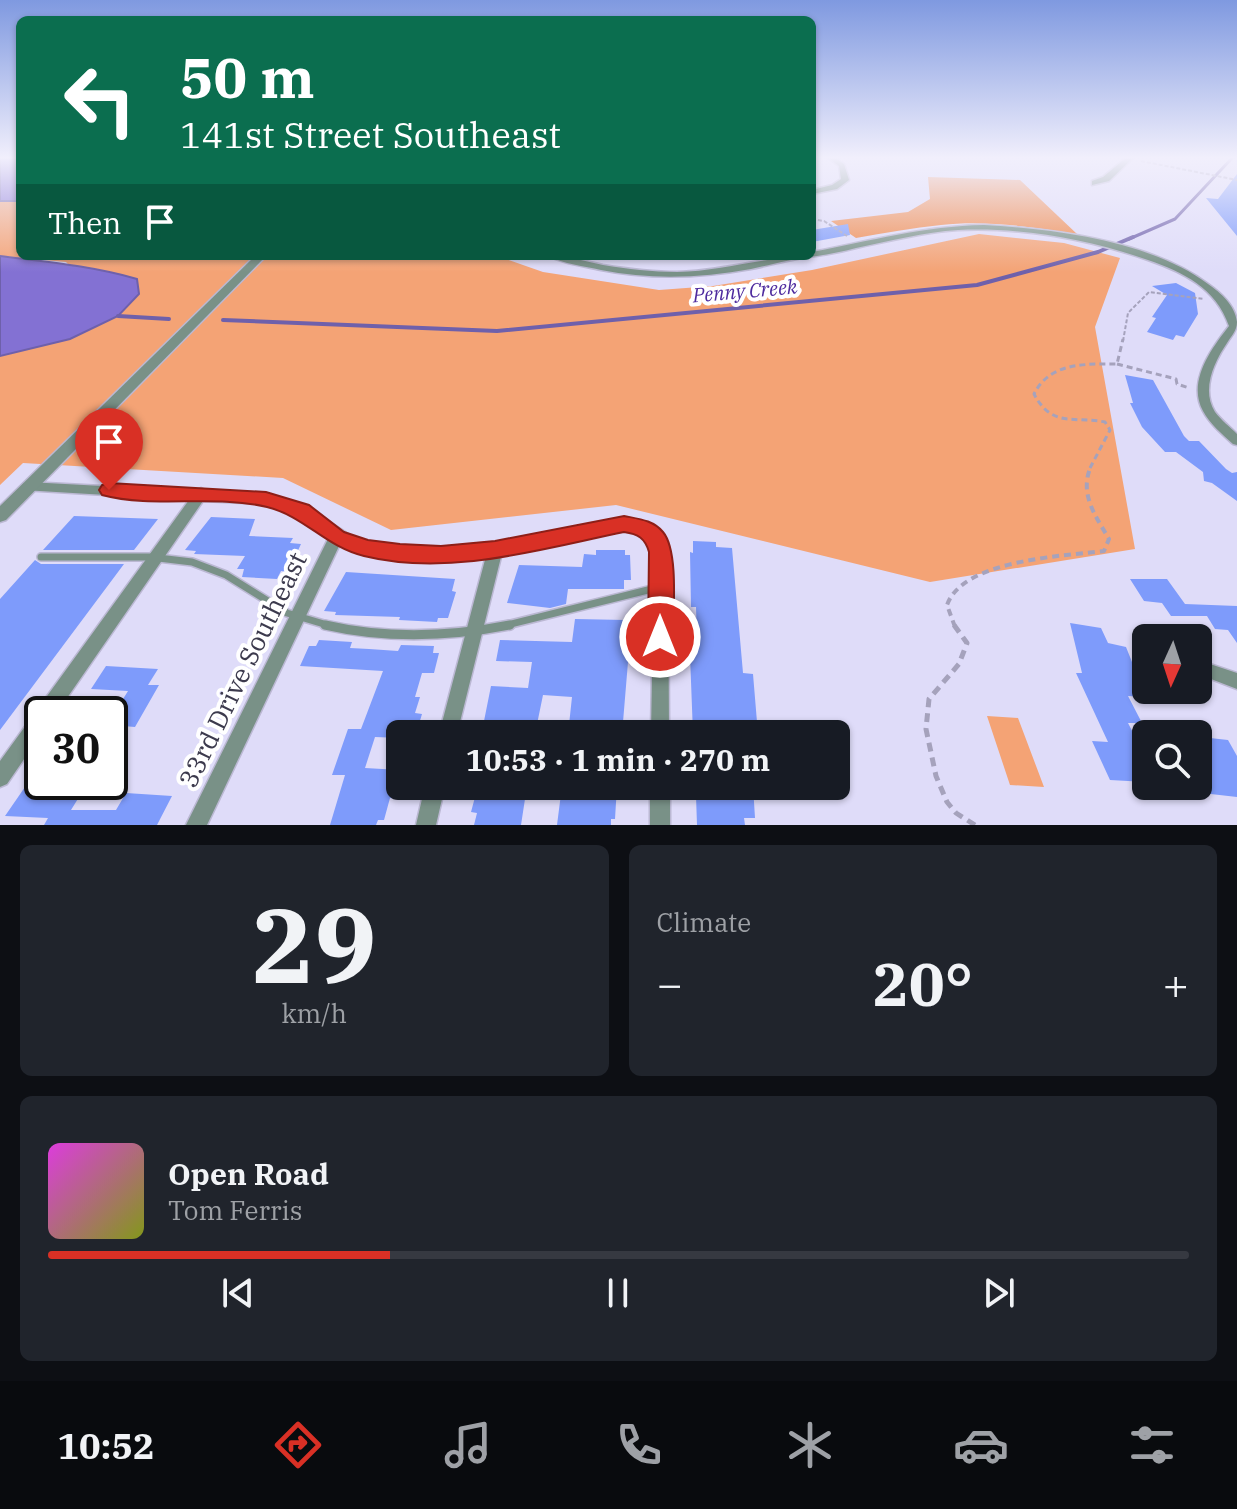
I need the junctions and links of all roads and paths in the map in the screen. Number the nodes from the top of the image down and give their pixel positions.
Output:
1 (816, 220) edge
2 (860, 245) junction
3 (816, 254) edge
4 (257, 260) edge
5 (571, 260) edge
6 (781, 260) edge
7 (1216, 294) junction
8 (1235, 326) edge
9 (1117, 364) junction
10 (1205, 392) junction
11 (1237, 441) edge
12 (28, 487) junction
13 (201, 493) junction
14 (0, 516) edge
15 (336, 538) junction
16 (495, 550) junction
17 (41, 557) dead end
18 (155, 559) junction
19 (660, 587) junction
20 (297, 618) junction
21 (474, 630) junction
22 (1212, 672) edge
23 (1237, 681) edge
24 (57, 696) edge
25 (452, 720) edge
26 (660, 720) edge
27 (24, 743) edge
28 (0, 777) edge
29 (432, 800) edge
30 (660, 800) edge
31 (196, 825) edge
32 (426, 825) edge
33 (660, 825) edge
34 (975, 825) edge

1 - 2 path
2 - 3 street
2 - 7 street
4 - 12 street
5 - 6 street
7 - 8 street
7 - 9 path
8 - 10 street
9 - 10 path
9 - 34 path
10 - 11 street
12 - 13 street
12 - 14 street
13 - 15 street
13 - 18 street
15 - 16 street
15 - 20 street, 33rd Drive Southeast
16 - 19 street
16 - 21 street
17 - 18 lane
18 - 20 lane
18 - 24 street
19 - 21 lane
19 - 26 street
20 - 21 lane
20 - 31 street, 33rd Drive Southeast
21 - 25 street
22 - 23 street
27 - 28 street
29 - 32 street
30 - 33 street

